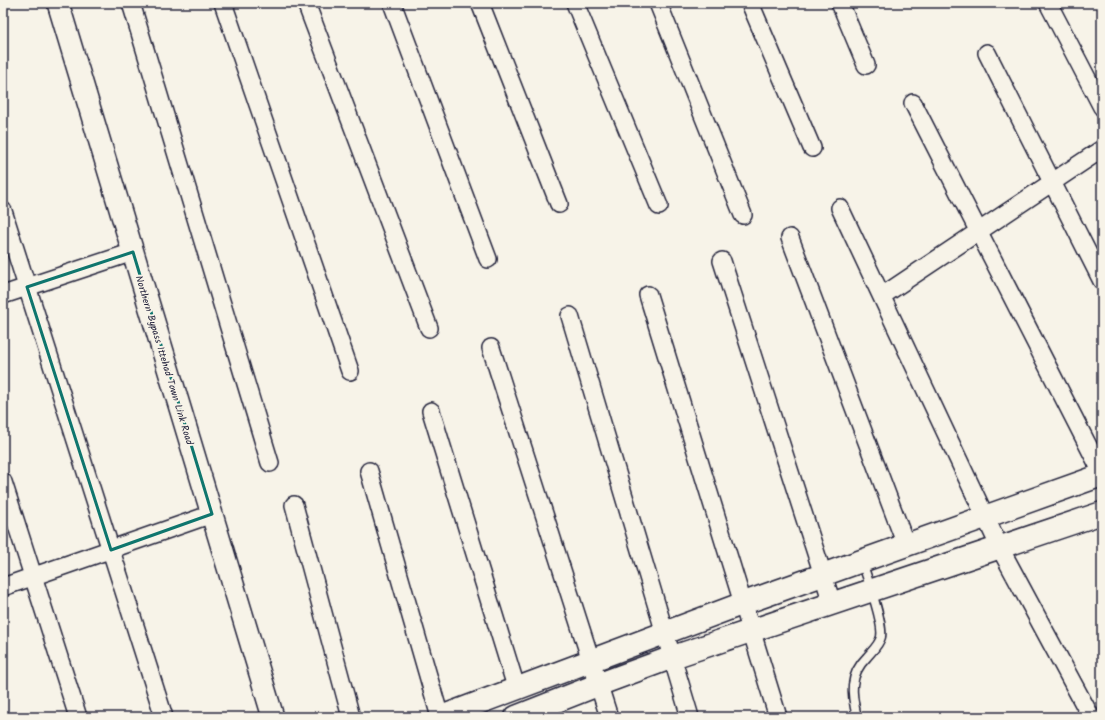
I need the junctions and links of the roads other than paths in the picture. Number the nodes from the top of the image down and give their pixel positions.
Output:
1 (58, 3) edge
2 (130, 3) edge
3 (223, 3) edge
4 (306, 3) edge
5 (392, 3) edge
6 (480, 3) edge
7 (575, 3) edge
8 (658, 3) edge
9 (750, 3) edge
10 (840, 3) edge
11 (1048, 3) edge
12 (987, 53) dead end
13 (866, 65) dead end
14 (912, 103) dead end
15 (1102, 107) edge
16 (812, 148) dead end
17 (1102, 149) edge
18 (1052, 182) junction
19 (559, 204) dead end
20 (659, 206) dead end
21 (840, 208) dead end
22 (3, 211) edge
23 (743, 215) dead end
24 (978, 232) junction
25 (790, 238) dead end
26 (133, 252) junction
27 (488, 259) dead end
28 (722, 261) dead end
29 (1102, 281) edge
30 (27, 287) junction
31 (3, 295) edge
32 (648, 295) dead end
33 (882, 296) junction
34 (570, 316) dead end
35 (429, 328) dead end
36 (490, 348) dead end
37 (350, 371) dead end
38 (431, 410) dead end
39 (270, 463) dead end
40 (369, 471) dead end
41 (1102, 474) edge
42 (3, 482) edge
43 (294, 505) dead end
44 (1102, 513) edge
45 (212, 514) junction
46 (985, 516) junction
47 (906, 546) junction
48 (1000, 548) junction
49 (110, 550) junction
50 (862, 562) junction
51 (823, 575) junction
52 (33, 577) junction
53 (3, 588) edge
54 (871, 590) junction
55 (744, 603) junction
56 (832, 603) junction
57 (753, 631) junction
58 (666, 632) junction
59 (673, 657) junction
60 (592, 660) junction
61 (600, 684) junction
62 (517, 690) junction
63 (522, 716) edge
64 (78, 717) edge
65 (164, 717) edge
66 (273, 717) edge
67 (350, 717) edge
68 (440, 717) edge
69 (609, 717) edge
70 (690, 717) edge
71 (778, 717) edge
72 (857, 717) edge
73 (1091, 717) edge

1 - 26 street, Northern Bypass Ittehad Town Link Road
2 - 39 street
3 - 37 street
4 - 35 street
5 - 27 street
6 - 19 street
7 - 20 street
8 - 23 street
9 - 16 street
10 - 13 street
11 - 15 street
12 - 18 street
14 - 24 street
17 - 18 street
18 - 24 street
18 - 29 street
21 - 33 street
22 - 30 street
24 - 33 street
24 - 41 street
25 - 47 street
26 - 30 street
26 - 45 street, Northern Bypass Ittehad Town Link Road
28 - 51 street
30 - 31 street
30 - 49 street
32 - 55 street
33 - 46 street
34 - 58 street
36 - 60 street
38 - 62 street
40 - 68 street
41 - 46 main road
42 - 52 street
43 - 67 street
44 - 48 main road
45 - 49 street
45 - 66 street, Northern Bypass Ittehad Town Link Road
46 - 47 main road
46 - 48 street
47 - 50 main road
48 - 54 main road
48 - 73 street
49 - 52 street
49 - 65 street
50 - 51 main road
50 - 54 lane
51 - 55 main road
51 - 56 street
52 - 53 street
52 - 64 street
54 - 56 main road
54 - 72 lane
55 - 57 street
55 - 58 main road
56 - 57 main road
57 - 59 main road
57 - 71 street
58 - 59 street
58 - 60 main road
59 - 61 main road
59 - 70 street
60 - 61 street
60 - 62 main road
61 - 63 main road
61 - 69 street
62 - 68 main road

